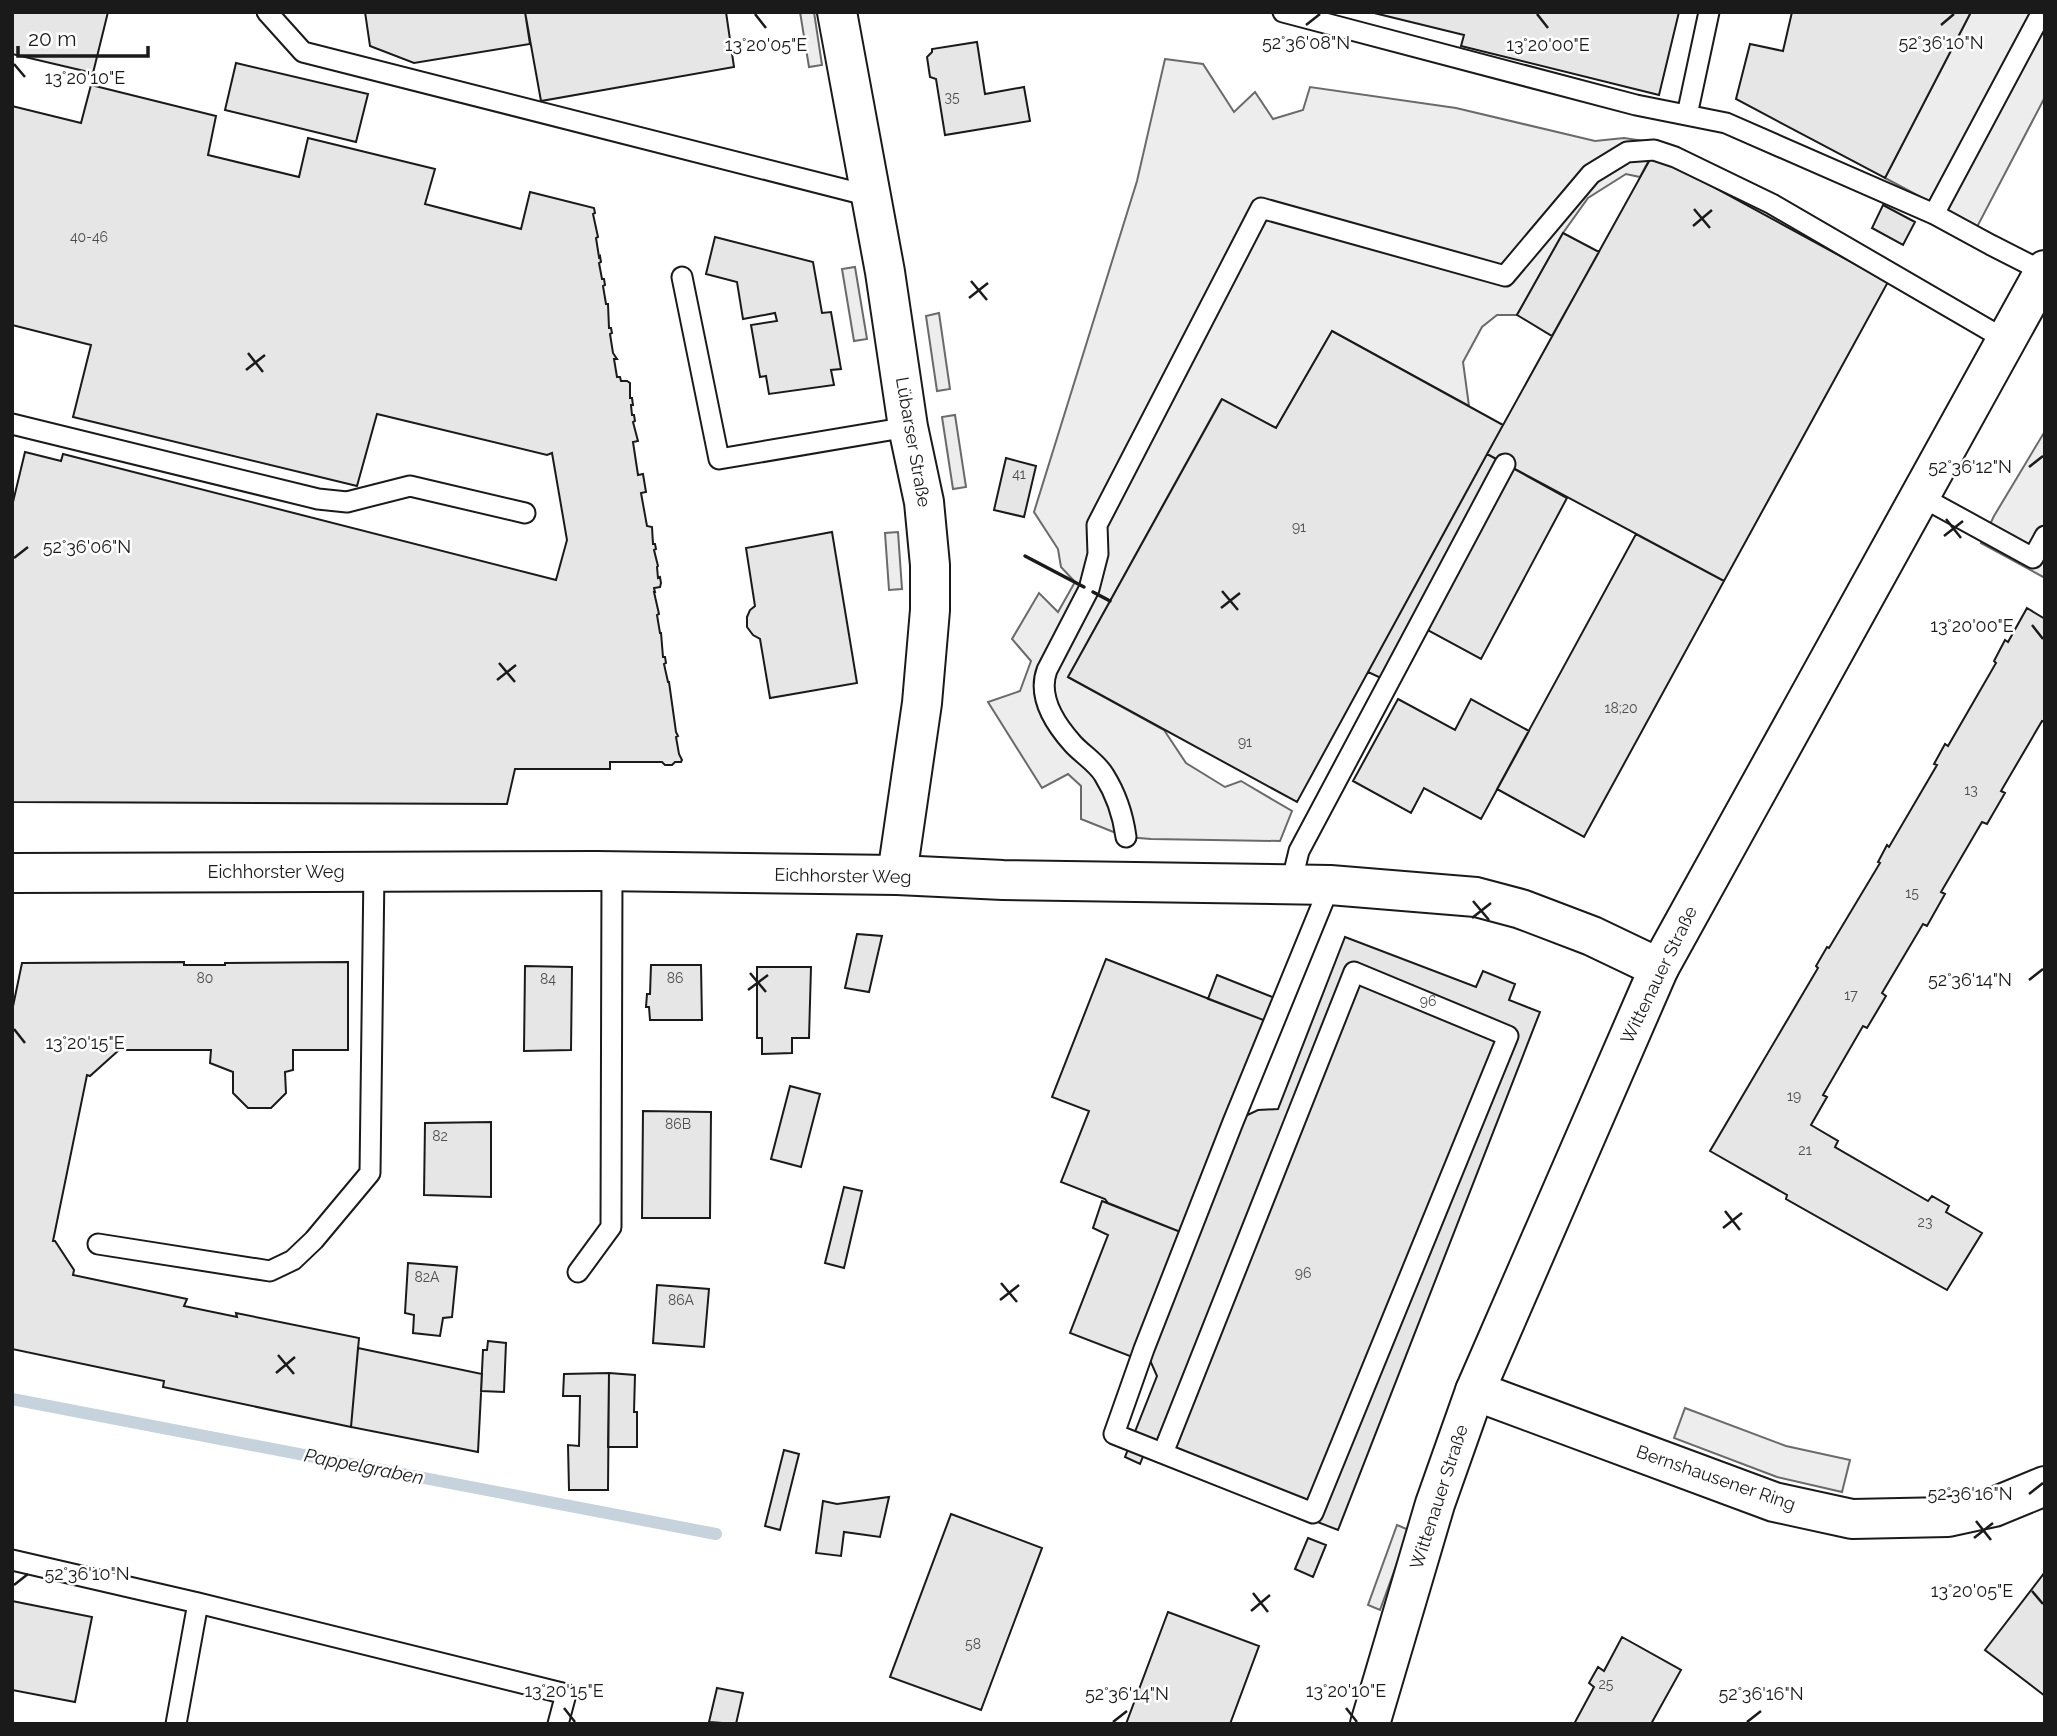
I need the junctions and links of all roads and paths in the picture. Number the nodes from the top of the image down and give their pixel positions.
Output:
1 (267, 12) edge
2 (837, 12) edge
3 (1283, 12) edge
4 (1709, 12) edge
5 (2042, 12) edge
6 (1687, 115) junction
7 (870, 196) junction
8 (1934, 214) junction
9 (2044, 271) edge
10 (682, 277) dead end
11 (2006, 340) junction
12 (12, 424) edge
13 (908, 427) junction
14 (1505, 464) dead end
15 (1920, 496) junction
16 (525, 513) dead end
17 (2045, 536) edge
18 (1126, 837) dead end
19 (374, 871) junction
20 (612, 872) junction
21 (12, 873) edge
22 (897, 876) junction
23 (1291, 884) junction
24 (1330, 885) junction
25 (1658, 968) junction
26 (97, 1244) dead end
27 (578, 1272) dead end
28 (1475, 1391) junction
29 (1163, 1453) junction
30 (2045, 1486) edge
31 (12, 1560) edge
32 (198, 1603) junction
33 (176, 1724) edge
34 (558, 1724) edge
35 (1370, 1724) edge

1 - 7 lane
2 - 7 main road, Lübarser Straße
3 - 6 lane
4 - 6 lane
5 - 8 lane
6 - 8 lane
7 - 13 main road, Lübarser Straße
8 - 9 lane
9 - 11 main road, Wittenauer Straße
10 - 13 lane
11 - 15 main road, Wittenauer Straße
11 - 18 lane
12 - 16 lane
13 - 22 main road, Lübarser Straße
14 - 23 lane
15 - 17 lane
15 - 25 main road, Wittenauer Straße
19 - 20 main road, Eichhorster Weg
19 - 21 main road, Eichhorster Weg
19 - 26 lane
20 - 22 main road, Eichhorster Weg
20 - 27 lane
22 - 23 main road, Eichhorster Weg
23 - 24 main road, Eichhorster Weg
24 - 25 main road, Eichhorster Weg
24 - 29 lane
25 - 28 main road, Wittenauer Straße
28 - 30 main road, Bernshausener Ring
28 - 35 main road, Wittenauer Straße
29 - 29 lane
31 - 32 lane
32 - 33 lane
32 - 34 lane

